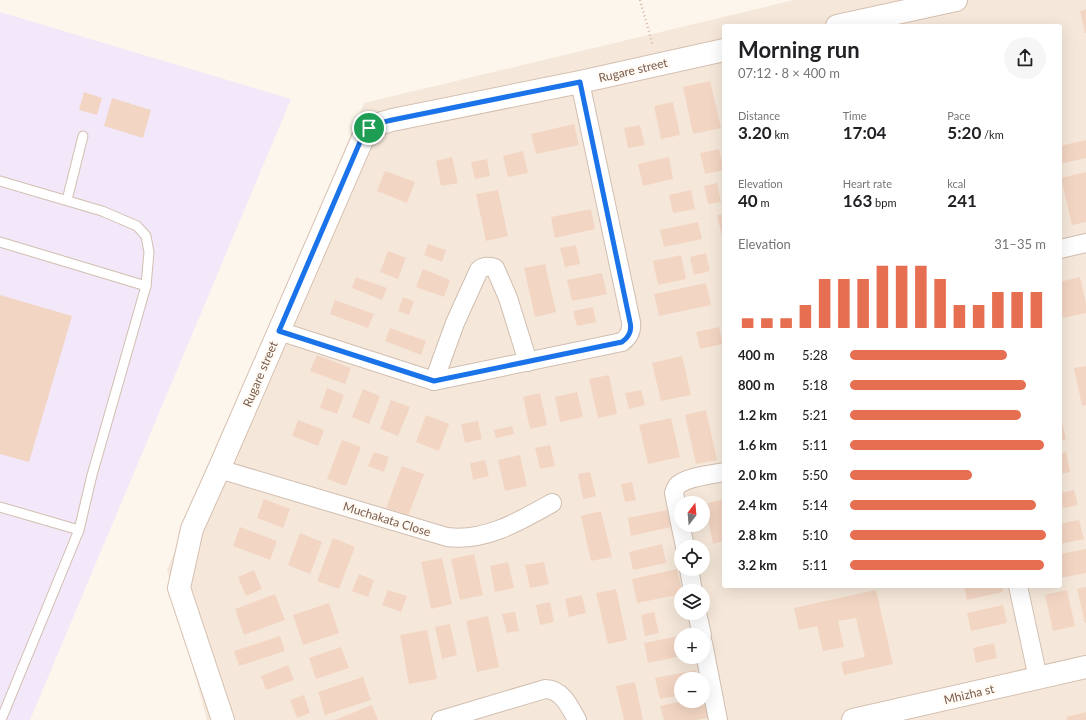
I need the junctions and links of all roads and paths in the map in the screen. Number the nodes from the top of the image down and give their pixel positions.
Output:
1 (640, 0) edge
2 (956, 0) edge
3 (846, 24) edge
4 (722, 50) edge
5 (658, 64) junction
6 (580, 82) junction
7 (83, 136) dead end
8 (0, 181) edge
9 (67, 200) junction
10 (0, 242) edge
11 (1086, 243) edge
12 (1062, 249) edge
13 (146, 286) junction
14 (279, 331) junction
15 (528, 362) junction
16 (434, 381) junction
17 (219, 469) junction
18 (722, 472) edge
19 (552, 503) dead end
20 (0, 507) edge
21 (79, 530) junction
22 (684, 540) edge
23 (1018, 588) edge
24 (707, 664) edge
25 (1086, 667) edge
26 (1038, 678) junction
27 (879, 717) edge
28 (1, 720) edge
29 (223, 720) edge
30 (441, 720) edge
31 (577, 720) edge
32 (718, 720) edge
33 (853, 720) edge

1 - 5 path
2 - 3 street
4 - 5 street, Rugare street
5 - 6 street, Rugare street
6 - 14 street, Rugare street
6 - 15 street
7 - 9 lane
8 - 9 lane
9 - 13 lane
10 - 13 lane
11 - 12 street
13 - 21 lane
14 - 16 street
14 - 17 street, Rugare street
15 - 16 street
15 - 16 street
17 - 19 street, Muchakata Close
17 - 29 street, Rugare street
18 - 22 street
20 - 21 lane
21 - 28 lane
23 - 26 street
24 - 32 street
25 - 26 street, Mhizha st
26 - 27 street, Mhizha st
27 - 33 street, Mhizha st
30 - 31 street

